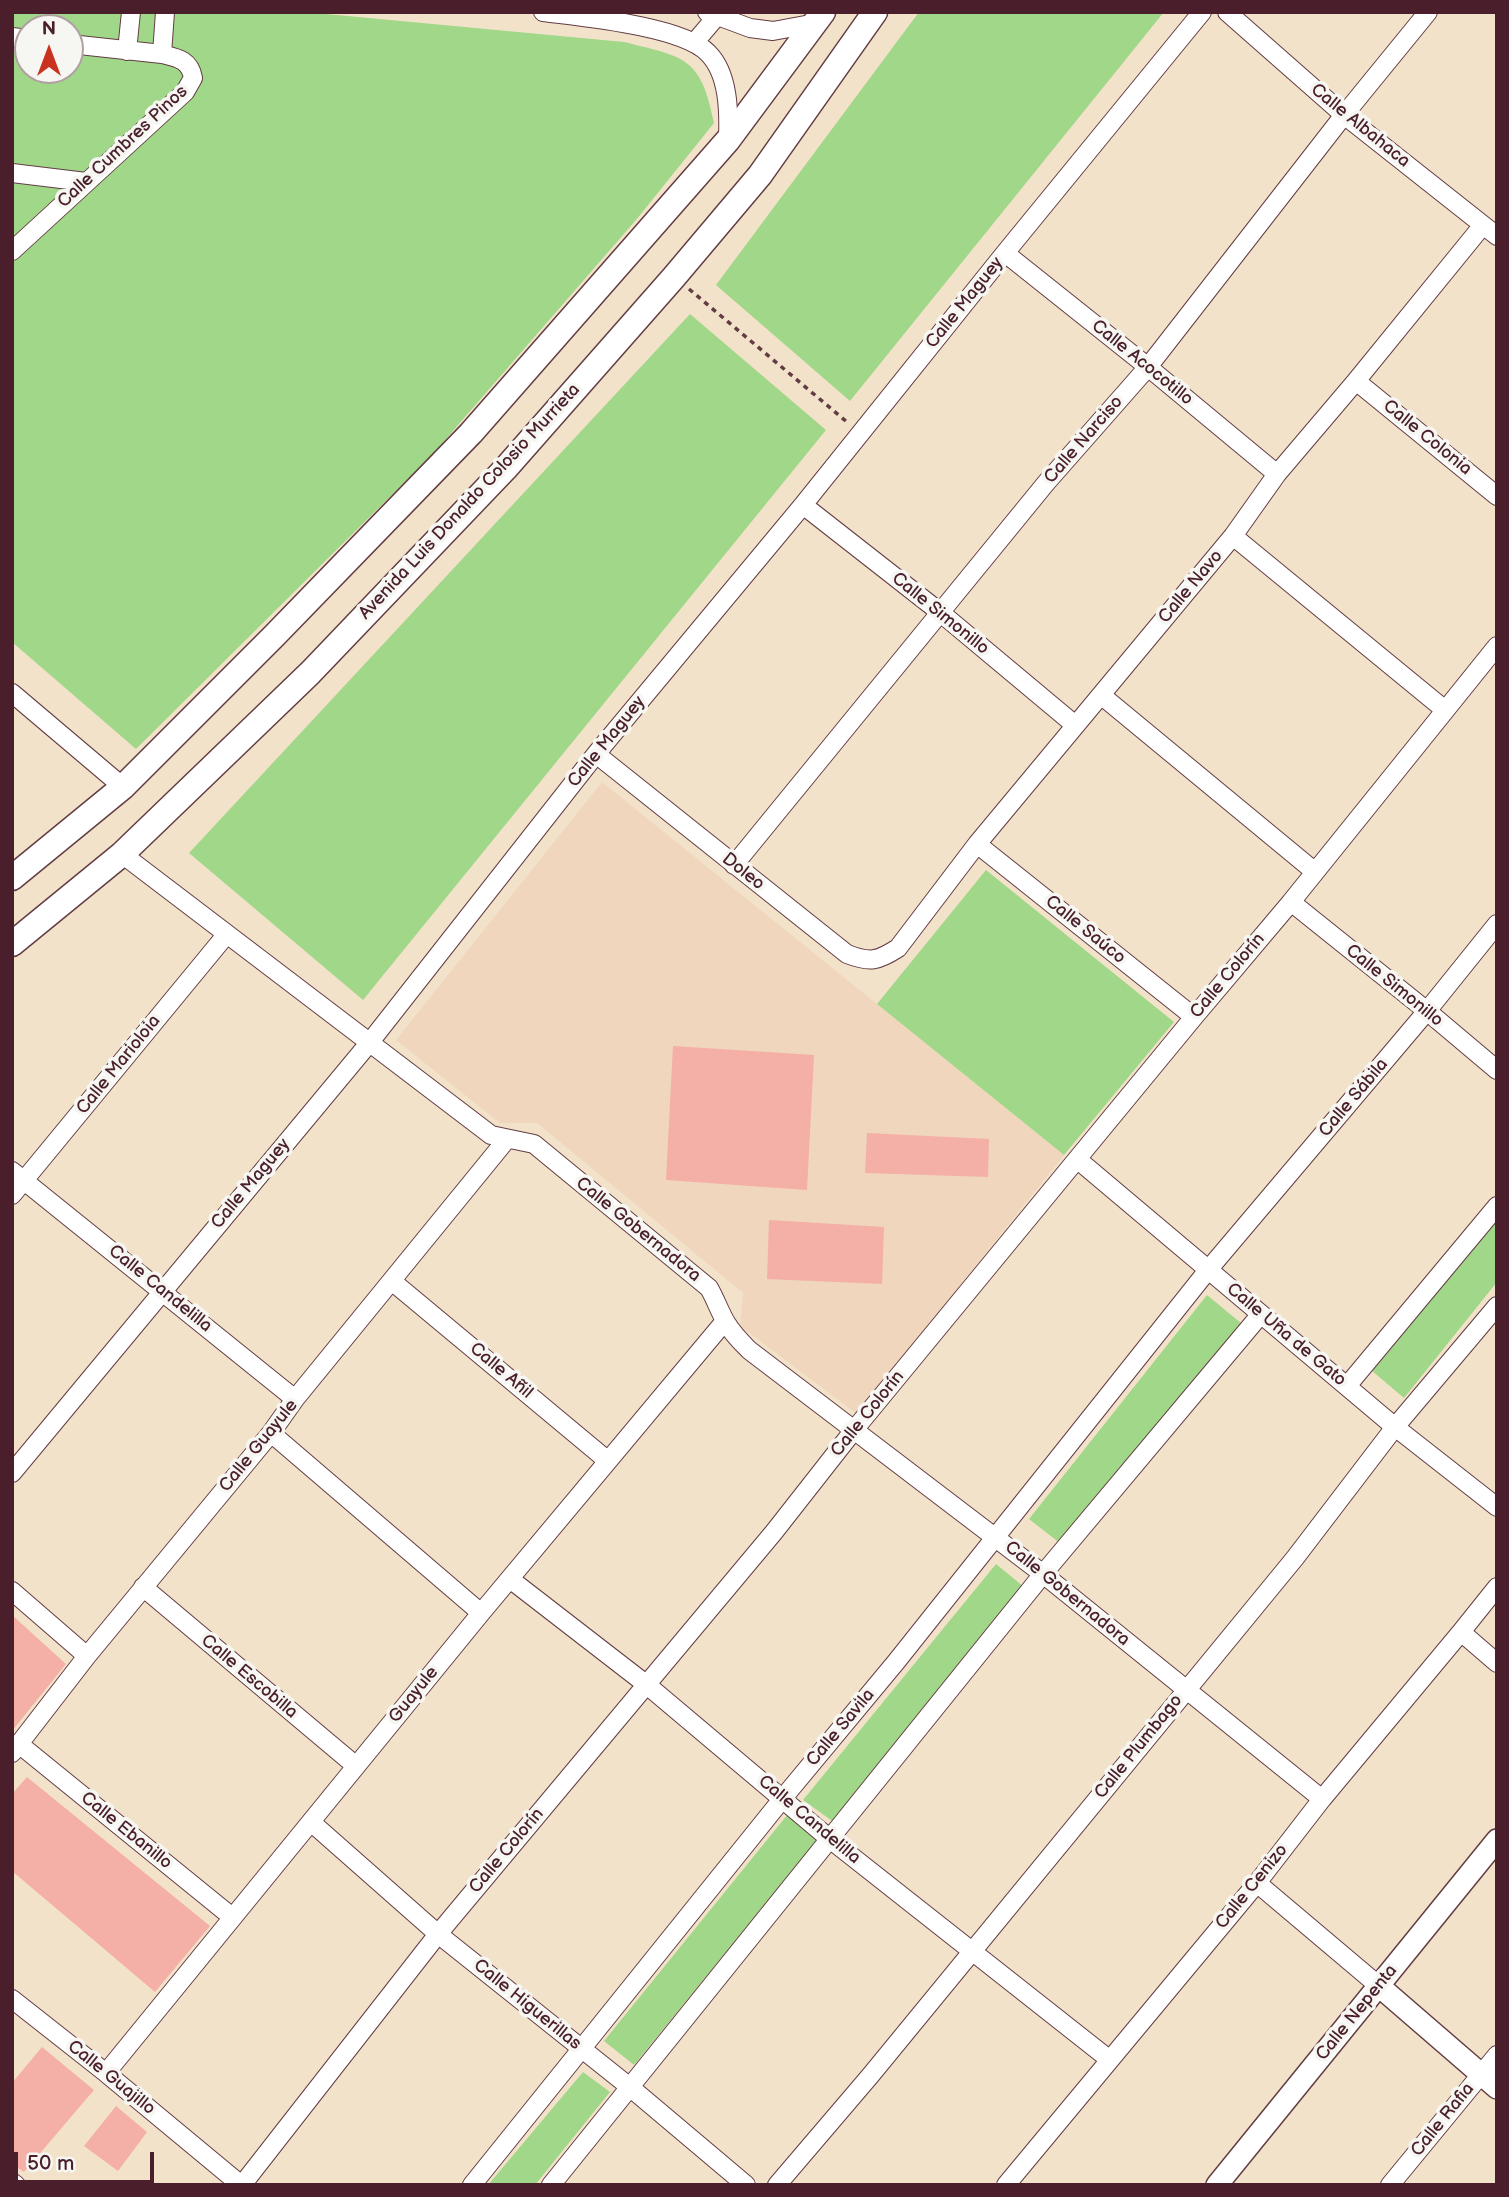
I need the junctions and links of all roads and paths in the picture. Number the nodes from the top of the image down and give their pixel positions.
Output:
1 (131, 12) edge
2 (165, 12) edge
3 (544, 12) edge
4 (874, 12) edge
5 (1202, 12) edge
6 (1227, 12) edge
7 (1428, 12) edge
8 (712, 14) edge
9 (820, 18) edge
10 (694, 43) junction
11 (84, 46) edge
12 (127, 51) junction
13 (162, 54) junction
14 (1344, 115) junction
15 (728, 140) junction
16 (12, 173) edge
17 (86, 182) junction
18 (1490, 230) edge
19 (12, 251) edge
20 (1004, 253) junction
21 (674, 277) junction
22 (1147, 367) junction
23 (1356, 381) junction
24 (860, 434) junction
25 (1277, 474) junction
26 (1497, 496) edge
27 (803, 505) junction
28 (1233, 536) junction
29 (941, 613) junction
30 (1495, 651) edge
31 (12, 693) edge
32 (1101, 695) junction
33 (1445, 710) junction
34 (1075, 725) junction
35 (596, 754) junction
36 (123, 787) junction
37 (977, 844) junction
38 (122, 854) junction
39 (734, 865) junction
40 (1314, 871) junction
41 (12, 878) edge
42 (1291, 902) junction
43 (1497, 924) edge
44 (226, 935) junction
45 (12, 944) edge
46 (898, 948) joint
47 (1427, 1011) junction
48 (1194, 1017) junction
49 (370, 1042) junction
50 (1497, 1070) edge
51 (507, 1139) junction
52 (1077, 1159) junction
53 (18, 1176) edge
54 (12, 1195) edge
55 (1497, 1206) edge
56 (1208, 1270) junction
57 (393, 1282) junction
58 (163, 1290) junction
59 (1497, 1306) edge
60 (1261, 1314) junction
61 (725, 1321) junction
62 (1347, 1386) junction
63 (295, 1399) junction
64 (1395, 1427) junction
65 (854, 1430) junction
66 (271, 1433) junction
67 (608, 1461) junction
68 (12, 1473) edge
69 (1497, 1507) edge
70 (997, 1538) junction
71 (1043, 1574) junction
72 (510, 1579) junction
73 (143, 1587) junction
74 (1497, 1587) edge
75 (12, 1591) edge
76 (481, 1614) junction
77 (1461, 1632) junction
78 (87, 1656) junction
79 (1497, 1663) edge
80 (648, 1685) junction
81 (1185, 1690) junction
82 (16, 1749) edge
83 (356, 1766) junction
84 (783, 1798) junction
85 (1322, 1799) junction
86 (311, 1822) junction
87 (831, 1840) junction
88 (1497, 1840) edge
89 (1257, 1883) junction
90 (232, 1917) junction
91 (438, 1934) junction
92 (971, 1952) junction
93 (1379, 1986) junction
94 (12, 1999) edge
95 (582, 2049) junction
96 (1497, 2055) edge
97 (1110, 2060) junction
98 (106, 2073) junction
99 (1489, 2081) edge
100 (631, 2088) junction
101 (234, 2182) edge
102 (472, 2185) edge
103 (551, 2185) edge
104 (746, 2185) edge
105 (777, 2185) edge
106 (1006, 2185) edge
107 (1217, 2185) edge
108 (1390, 2185) edge

1 - 12 street
2 - 13 street
3 - 10 street
4 - 21 main road, Avenida Luis Donaldo Colosio Murrieta
5 - 20 street, Calle Maguey
6 - 14 street, Calle Albahaca
7 - 14 street, Calle Narciso
8 - 9 street
8 - 10 street
9 - 15 main road
10 - 15 street
11 - 12 street, Calle Cumbres Pinos
12 - 13 street, Calle Cumbres Pinos
13 - 17 street, Calle Cumbres Pinos
14 - 18 street, Calle Albahaca
14 - 22 street, Calle Narciso
15 - 36 main road
16 - 17 street
17 - 19 street, Calle Cumbres Pinos
18 - 23 street, Calle Navo
20 - 22 street, Calle Acocotillo
20 - 24 street, Calle Maguey
21 - 24 path
21 - 38 main road, Avenida Luis Donaldo Colosio Murrieta
22 - 25 street, Calle Acocotillo
22 - 29 street, Calle Narciso
23 - 25 street, Calle Navo
23 - 26 street, Calle Colonia
24 - 27 street, Calle Maguey
25 - 28 street, Calle Navo
27 - 29 street, Calle Simonillo
27 - 35 street, Calle Maguey
28 - 32 street, Calle Navo
28 - 33 street
29 - 34 street, Calle Simonillo
29 - 39 street, Calle Narciso
30 - 33 street, Calle Colorín
31 - 36 street
32 - 34 street, Calle Navo
32 - 40 street
33 - 40 street, Calle Colorín
34 - 37 street, Calle Navo
35 - 39 street, Doleo
35 - 49 street, Calle Maguey
36 - 41 main road
37 - 46 street, Calle Navo
37 - 48 street, Calle Saúco
38 - 44 street, Calle Gobernadora
38 - 45 main road, Avenida Luis Donaldo Colosio Murrieta
39 - 46 street, Doleo
40 - 42 street, Calle Colorín
42 - 47 street, Calle Simonillo
42 - 48 street, Calle Colorín
43 - 47 street, Calle Sábila
44 - 49 street, Calle Gobernadora
44 - 53 street, Calle Marioloia
47 - 50 street, Calle Simonillo
47 - 56 street, Calle Sábila
48 - 52 street, Calle Colorín
49 - 51 street, Calle Gobernadora
49 - 58 street, Calle Maguey
51 - 57 street, Calle Guayule
51 - 61 street, Calle Gobernadora
52 - 56 street, Calle Uña de Gato
52 - 65 street, Calle Colorín
53 - 54 street, Calle Marioloia
53 - 58 street, Calle Candelilla
55 - 62 street
56 - 60 street, Calle Uña de Gato
56 - 70 street, Calle Savila
57 - 63 street, Calle Guayule
57 - 67 street, Calle Añil
58 - 63 street, Calle Candelilla
58 - 68 street, Calle Maguey
59 - 64 street, Calle Plumbago
60 - 62 street, Calle Uña de Gato
60 - 71 street
61 - 65 street, Calle Gobernadora
61 - 67 street, Guayule
62 - 64 street, Calle Uña de Gato
63 - 66 street, Calle Guayule
64 - 69 street, Calle Uña de Gato
64 - 81 street, Calle Plumbago
65 - 70 street, Calle Gobernadora
65 - 80 street, Calle Colorín
66 - 73 street, Calle Guayule
66 - 76 street
67 - 72 street, Guayule
70 - 71 street, Calle Gobernadora
70 - 84 street, Calle Savila
71 - 81 street, Calle Gobernadora
71 - 87 street
72 - 76 street, Guayule
72 - 80 street, Calle Candelilla
73 - 78 street, Calle Guayule
73 - 83 street, Calle Escobilla
74 - 77 street, Calle Cenizo
75 - 78 street
76 - 83 street, Guayule
77 - 79 street
77 - 85 street, Calle Cenizo
78 - 82 street, Calle Guayule
80 - 84 street, Calle Candelilla
80 - 91 street, Calle Colorín
81 - 85 street, Calle Gobernadora
81 - 92 street, Calle Plumbago
82 - 90 street, Calle Ebanillo
83 - 86 street, Guayule
84 - 87 street, Calle Candelilla
84 - 95 street, Calle Savila
85 - 89 street, Calle Cenizo
86 - 90 street, Guayule
86 - 91 street, Calle Higuerillas
87 - 92 street, Calle Candelilla
87 - 100 street
88 - 93 street, Calle Nepenta
89 - 93 street
89 - 97 street, Calle Cenizo
90 - 98 street, Guayule
91 - 95 street, Calle Higuerillas
91 - 101 street, Calle Colorín
92 - 97 street, Calle Candelilla
92 - 105 street, Calle Plumbago
93 - 99 street
93 - 107 street, Calle Nepenta
94 - 98 street, Calle Guajillo
95 - 100 street, Calle Higuerillas
95 - 102 street, Calle Savila
96 - 99 street, Calle Rafia
97 - 106 street, Calle Cenizo
98 - 101 street, Calle Guajillo
99 - 108 street, Calle Rafia
100 - 103 street
100 - 104 street, Calle Higuerillas

